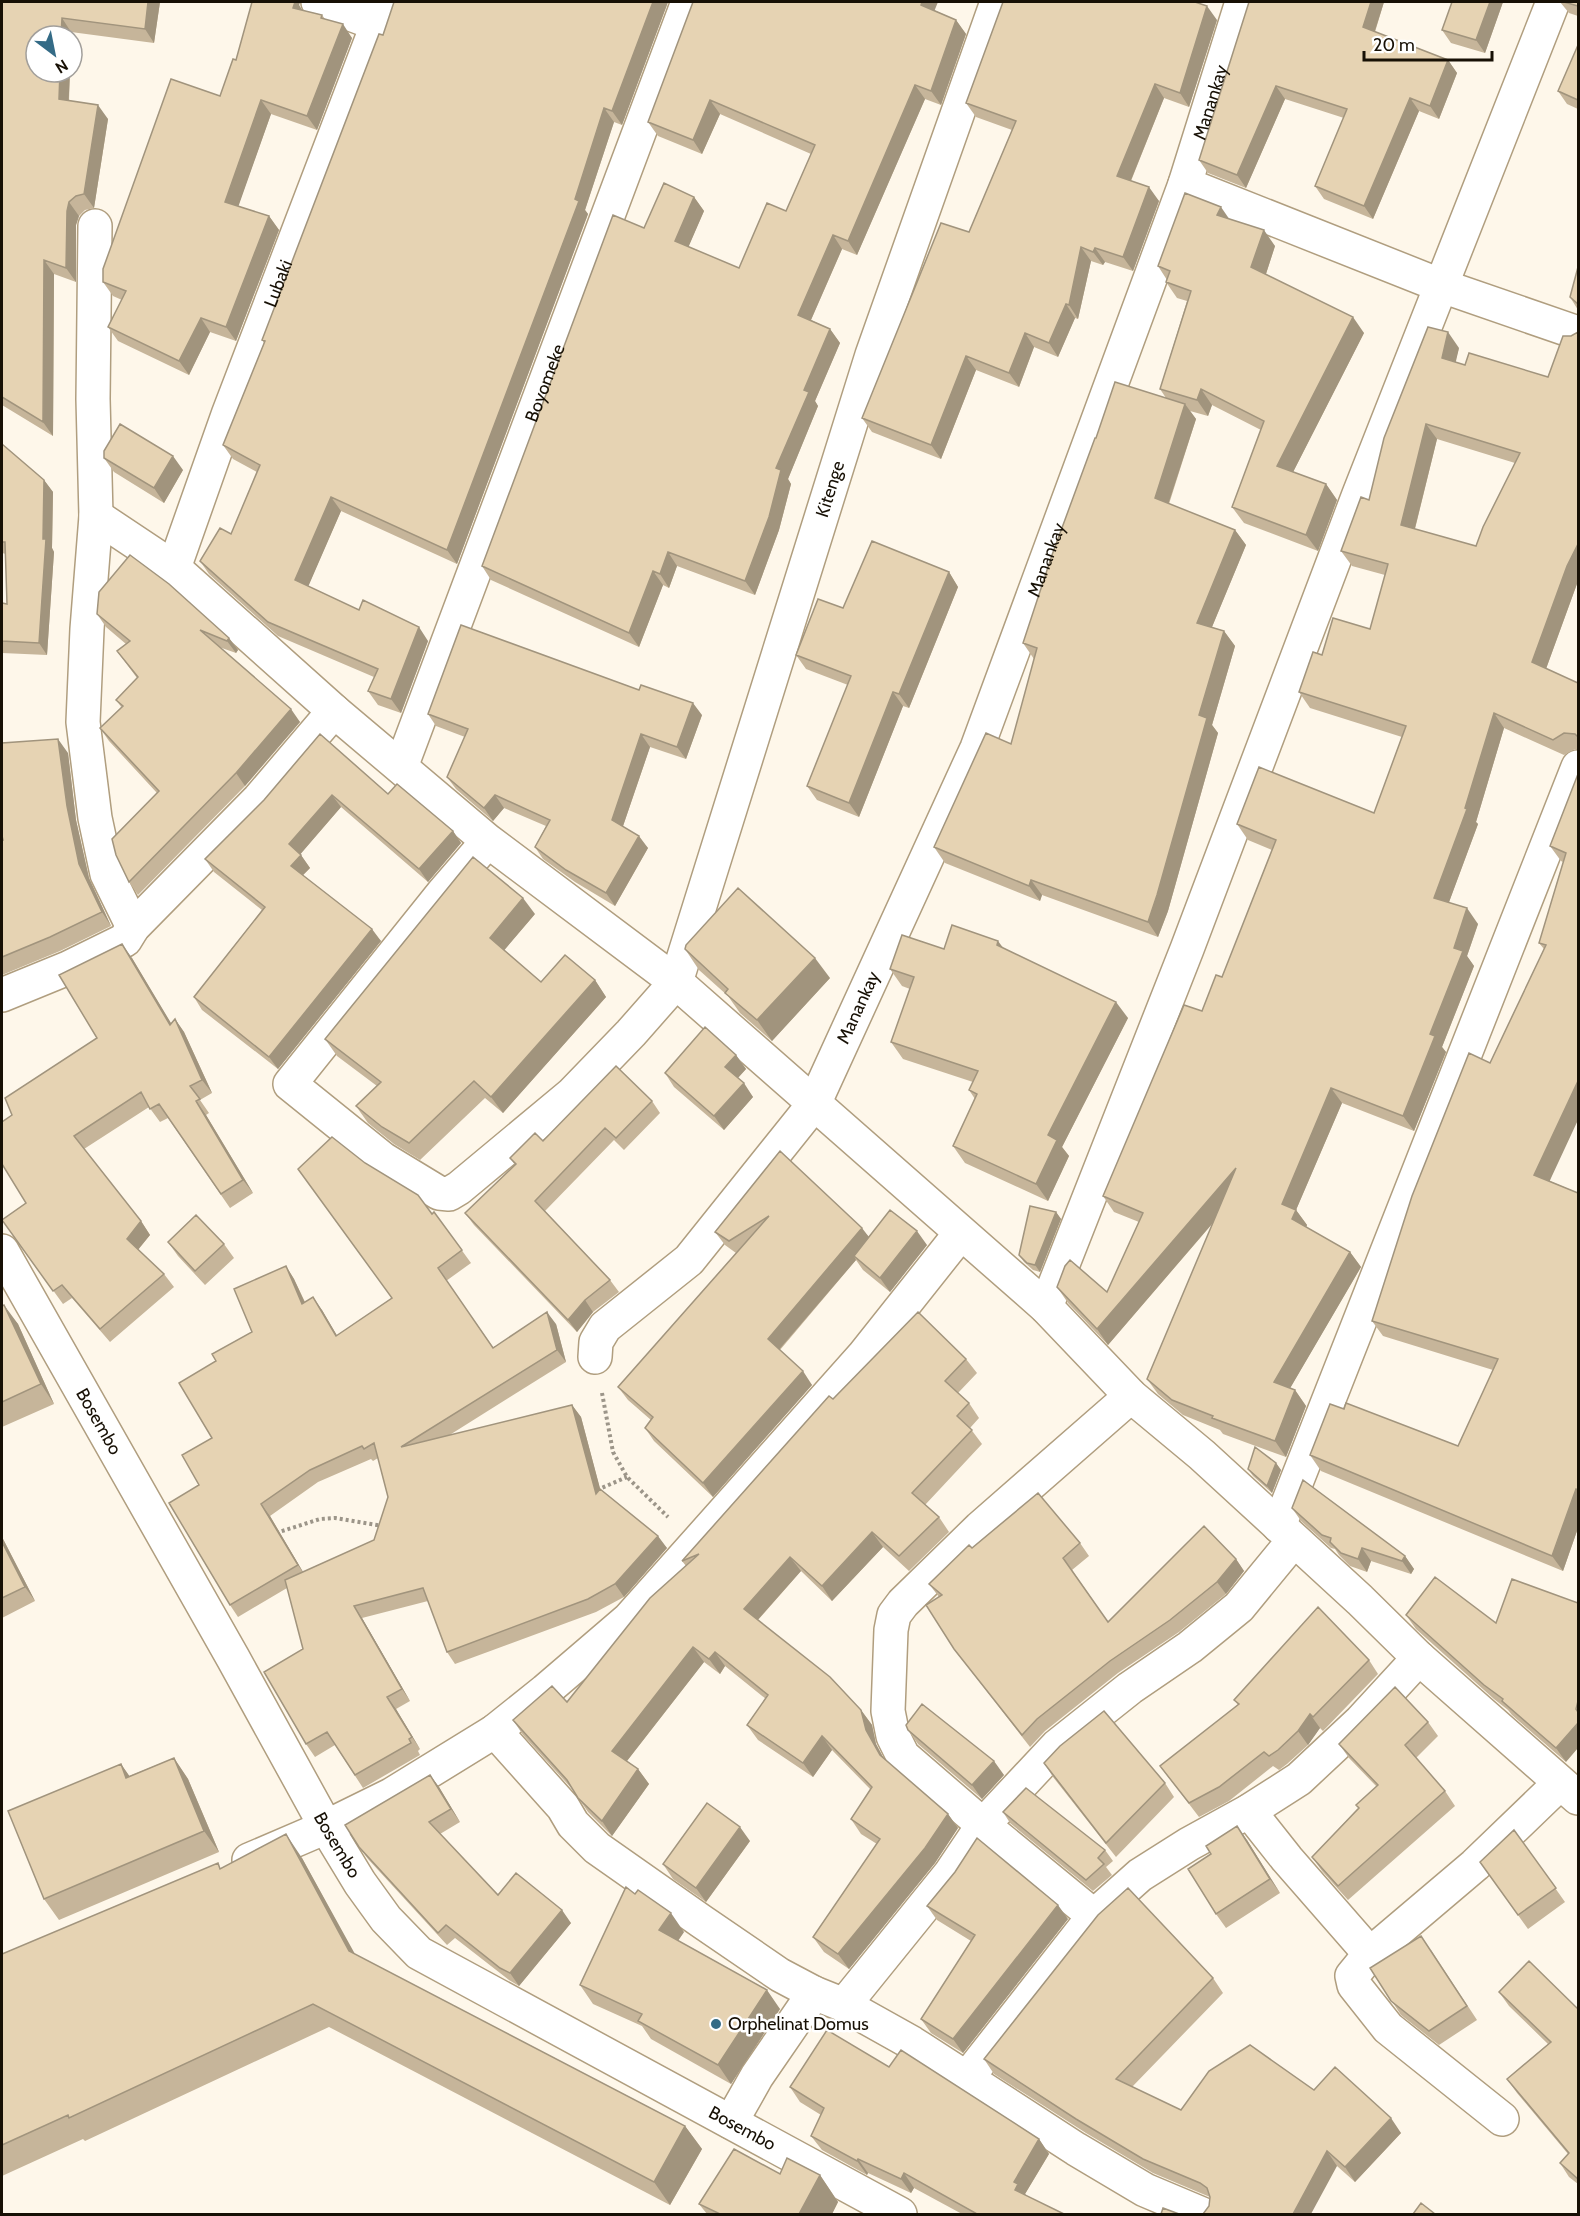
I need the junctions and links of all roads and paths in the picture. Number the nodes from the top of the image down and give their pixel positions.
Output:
1 (318, 2) edge
2 (688, 2) edge
3 (997, 2) edge
4 (1242, 2) edge
5 (1553, 2) edge
6 (381, 13) edge
7 (1185, 184) junction
8 (95, 226) dead end
9 (1442, 286) junction
10 (1578, 333) edge
11 (96, 516) junction
12 (174, 567) junction
13 (334, 711) junction
14 (401, 767) junction
15 (1578, 767) edge
16 (488, 841) junction
17 (133, 927) junction
18 (676, 982) junction
19 (2, 995) edge
20 (814, 1104) junction
21 (960, 1234) junction
22 (2, 1251) edge
23 (1046, 1307) junction
24 (595, 1357) joint
25 (1131, 1396) junction
26 (627, 1477) junction
27 (588, 1494) edge
28 (384, 1527) edge
29 (274, 1533) edge
30 (1286, 1533) junction
31 (696, 1545) junction
32 (1419, 1658) junction
33 (495, 1731) junction
34 (1569, 1791) edge
35 (1249, 1811) junction
36 (983, 1825) junction
37 (326, 1827) junction
38 (218, 1873) edge
39 (1094, 1916) junction
40 (1370, 1954) junction
41 (814, 1993) junction
42 (844, 2005) junction
43 (967, 2078) junction
44 (1502, 2119) dead end
45 (730, 2122) junction
46 (900, 2214) edge
47 (1202, 2214) edge

1 - 6 street
2 - 14 street, Boyomeke
3 - 18 street, Kitenge
4 - 7 street, Manankay
5 - 9 street
6 - 12 street, Lubaki
7 - 9 street
7 - 20 street, Manankay
8 - 11 street
9 - 10 street
9 - 23 street
11 - 12 street
11 - 17 street
12 - 13 street
13 - 14 street
13 - 17 street
14 - 16 street
15 - 30 street
16 - 18 street
16 - 18 street
17 - 19 street
18 - 20 street
20 - 21 street
20 - 24 street, Manankay
21 - 23 street
21 - 31 street
22 - 37 street, Bosembo
23 - 25 street
24 - 26 path
25 - 30 street
25 - 36 street
26 - 27 path
26 - 31 path
28 - 29 path
30 - 32 street
30 - 36 street
31 - 33 street
32 - 34 street
32 - 35 street
33 - 37 street
33 - 41 street
34 - 40 street
35 - 39 street
35 - 40 street
36 - 39 street
36 - 42 street
37 - 38 street
37 - 45 street, Bosembo
39 - 43 street
40 - 44 street
41 - 42 street
41 - 45 street
42 - 43 street
43 - 47 street
45 - 46 street, Bosembo

